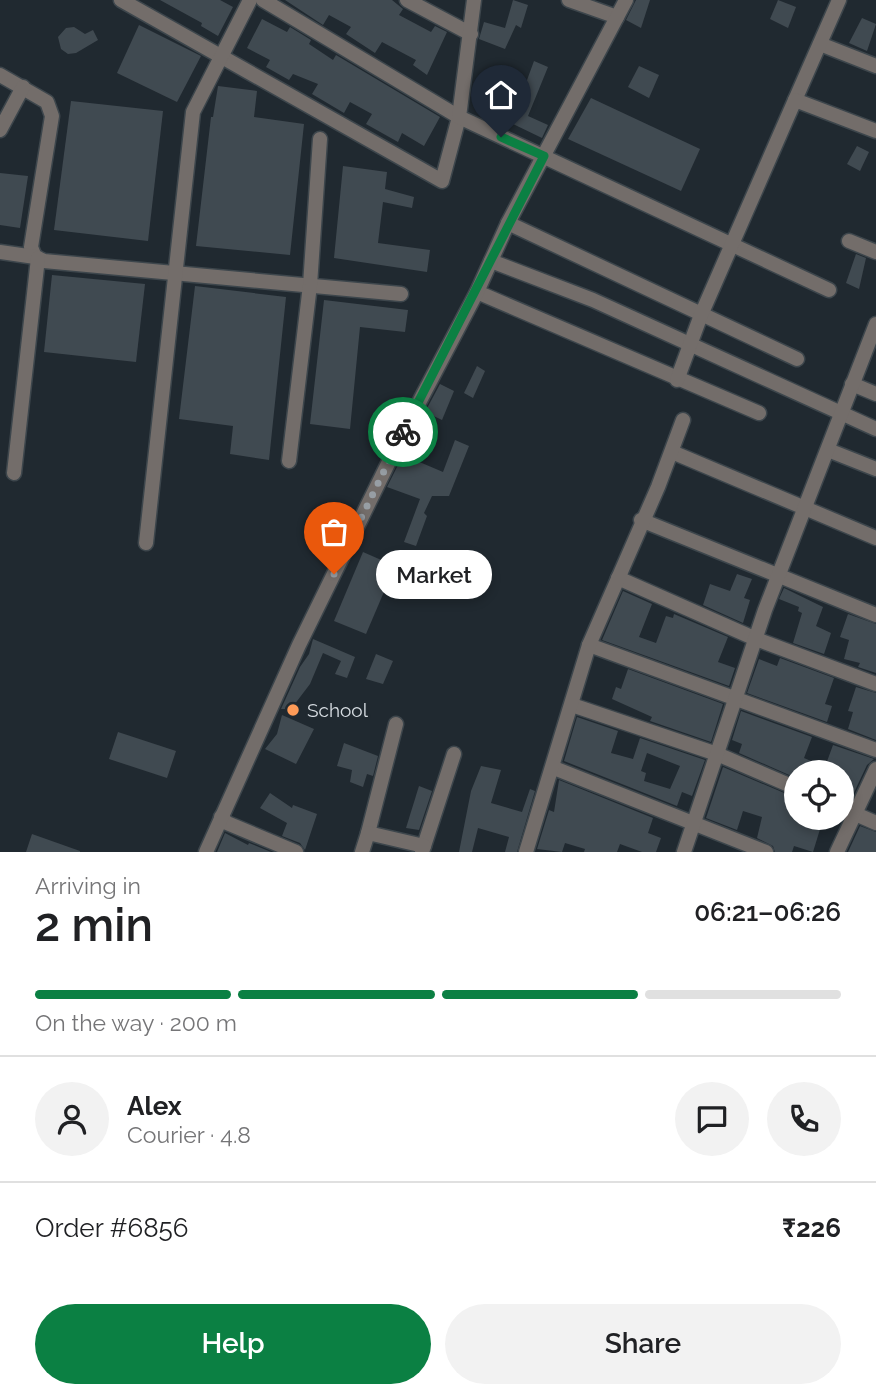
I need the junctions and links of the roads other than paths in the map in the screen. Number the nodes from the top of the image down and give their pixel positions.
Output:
1 (121, 0) edge
2 (250, 0) edge
3 (263, 0) edge
4 (407, 0) edge
5 (474, 0) edge
6 (569, 0) edge
7 (626, 0) edge
8 (839, 0) edge
9 (617, 17) junction
10 (471, 34) junction
11 (820, 44) junction
12 (222, 55) junction
13 (876, 66) edge
14 (0, 75) edge
15 (23, 87) junction
16 (795, 100) junction
17 (459, 117) junction
18 (0, 130) edge
19 (876, 131) edge
20 (320, 139) dead end
21 (544, 156) junction
22 (508, 223) junction
23 (849, 241) dead end
24 (733, 246) junction
25 (0, 252) edge
26 (876, 252) edge
27 (37, 257) junction
28 (491, 261) junction
29 (174, 273) junction
30 (310, 285) junction
31 (829, 290) dead end
32 (477, 292) junction
33 (401, 294) dead end
34 (701, 315) junction
35 (876, 324) edge
36 (689, 346) junction
37 (797, 359) dead end
38 (677, 380) junction
39 (852, 384) junction
40 (876, 394) edge
41 (759, 414) dead end
42 (840, 415) junction
43 (682, 420) dead end
44 (876, 429) edge
45 (828, 450) junction
46 (672, 452) junction
47 (289, 461) dead end
48 (876, 469) edge
49 (14, 473) dead end
50 (807, 509) junction
51 (641, 520) junction
52 (876, 538) edge
53 (146, 543) dead end
54 (778, 578) junction
55 (618, 579) junction
56 (876, 615) edge
57 (756, 639) junction
58 (589, 645) junction
59 (876, 684) edge
60 (735, 700) junction
61 (572, 705) junction
62 (396, 724) dead end
63 (876, 750) edge
64 (454, 754) dead end
65 (717, 754) junction
66 (554, 768) junction
67 (876, 769) edge
68 (784, 783) edge
69 (854, 813) edge
70 (857, 814) junction
71 (221, 817) junction
72 (876, 823) edge
73 (692, 824) junction
74 (368, 833) junction
75 (423, 849) edge
76 (287, 850) edge
77 (205, 852) edge
78 (362, 852) edge
79 (526, 852) edge
80 (684, 852) edge
81 (766, 852) edge
82 (837, 852) edge

1 - 12 street
2 - 12 street
3 - 17 street
4 - 10 street
5 - 10 street
6 - 9 street
7 - 9 street
8 - 11 street
9 - 21 street
10 - 17 street
11 - 13 street
11 - 16 street
12 - 17 street
12 - 29 street
14 - 15 street
15 - 18 street
15 - 27 street
16 - 19 street
16 - 24 street
17 - 21 street
20 - 30 street
21 - 22 street
21 - 24 street
22 - 28 street
22 - 34 street
23 - 26 street
24 - 31 street
24 - 34 street
25 - 27 street
27 - 29 street
27 - 49 street
28 - 32 street
28 - 36 street
29 - 30 street
29 - 53 street
30 - 33 street
30 - 47 street
32 - 38 street
32 - 71 street
34 - 36 street
34 - 37 street
35 - 39 street
36 - 38 street
36 - 42 street
38 - 41 street
39 - 40 street
39 - 42 street
42 - 44 street
42 - 45 street
43 - 46 street
45 - 48 street
45 - 50 street
46 - 50 street
46 - 51 street
50 - 52 street
50 - 54 street
51 - 54 street
51 - 55 street
54 - 56 street
54 - 57 street
55 - 57 street
55 - 58 street
57 - 59 street
57 - 60 street
58 - 60 street
58 - 61 street
60 - 63 street
60 - 65 street
61 - 65 street
61 - 66 street
62 - 74 street
64 - 75 street
65 - 68 street
65 - 73 street
66 - 73 street
66 - 79 street
67 - 70 street
69 - 70 street
70 - 72 street
70 - 82 street
71 - 76 street
71 - 77 street
73 - 80 street
73 - 81 street
74 - 75 street
74 - 78 street

